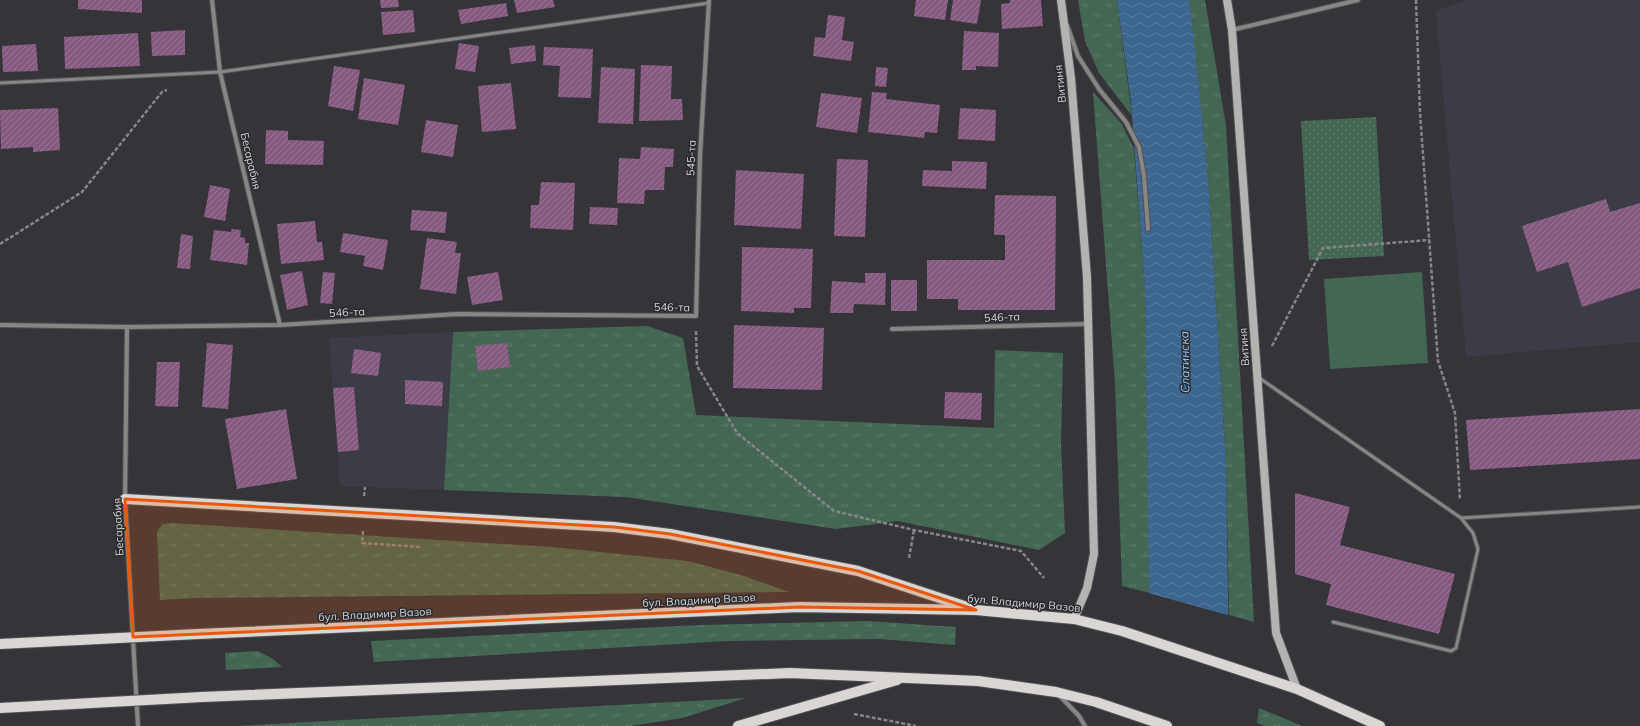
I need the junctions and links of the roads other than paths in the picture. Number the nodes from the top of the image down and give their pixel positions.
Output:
1 (212, 0) edge
2 (1061, 0) edge
3 (1227, 0) edge
4 (1358, 0) edge
5 (709, 2) edge
6 (1062, 11) junction
7 (1232, 30) junction
8 (220, 72) junction
9 (0, 83) edge
10 (1148, 229) dead end
11 (696, 316) joint
12 (1089, 324) junction
13 (0, 325) edge
14 (280, 325) junction
15 (127, 327) junction
16 (892, 329) dead end
17 (1257, 376) junction
18 (125, 498) junction
19 (1640, 507) edge
20 (1461, 518) junction
21 (976, 610) junction
22 (1074, 619) junction
23 (1333, 622) dead end
24 (0, 644) edge
25 (904, 678) junction
26 (1297, 690) junction
27 (1056, 692) junction
28 (0, 708) edge
29 (138, 726) edge
30 (738, 726) edge
31 (1085, 726) edge
32 (1167, 726) edge
33 (1380, 726) edge

1 - 8 street, Бесарабия
2 - 6 street, Витиня
3 - 7 street, Витиня
4 - 7 street
5 - 8 lane
5 - 11 street, 545-та
6 - 10 street
6 - 12 street, Витиня
7 - 17 street, Витиня
8 - 9 lane
8 - 14 street, Бесарабия
11 - 14 street, 546-та
12 - 16 street, 546-та
12 - 22 street, Витиня
13 - 15 street, 546-та
14 - 15 street, 546-та
15 - 18 street, Бесарабия
17 - 20 lane
17 - 26 street, Витиня
18 - 21 main road
18 - 29 street, Бесарабия
19 - 20 lane
20 - 23 lane
21 - 22 main road, бул. Владимир Вазов
21 - 24 main road, бул. Владимир Вазов, bridge
22 - 26 main road, бул. Владимир Вазов
25 - 27 main road
25 - 28 main road, bridge
25 - 30 main road
26 - 33 main road, бул. Владимир Вазов
27 - 31 street
27 - 32 main road

